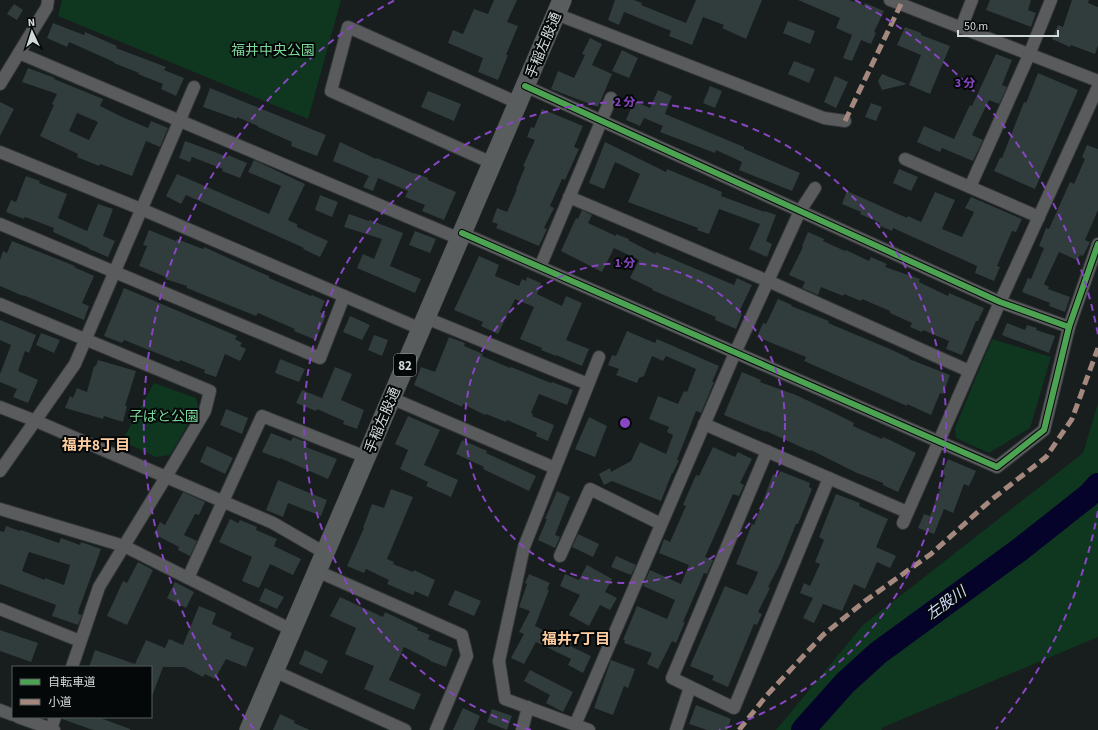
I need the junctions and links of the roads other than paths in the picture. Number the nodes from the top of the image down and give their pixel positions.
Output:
1 (48, 0) edge
2 (892, 0) edge
3 (972, 0) edge
4 (1051, 0) edge
5 (559, 7) edge
6 (961, 28) junction
7 (19, 53) junction
8 (1029, 54) junction
9 (1098, 82) edge
10 (0, 84) edge
11 (194, 87) dead end
12 (1098, 87) edge
13 (522, 94) junction
14 (611, 98) dead end
15 (179, 120) junction
16 (601, 120) junction
17 (845, 121) dead end
18 (0, 152) edge
19 (905, 159) dead end
20 (492, 163) junction
21 (970, 187) junction
22 (816, 188) dead end
23 (569, 197) junction
24 (141, 209) junction
25 (800, 211) junction
26 (1039, 217) junction
27 (0, 224) edge
28 (461, 236) junction
29 (1098, 244) edge
30 (540, 267) junction
31 (115, 271) junction
32 (768, 281) junction
33 (344, 296) junction
34 (1000, 302) junction
35 (0, 304) edge
36 (423, 324) junction
37 (1069, 328) junction
38 (86, 340) junction
39 (735, 353) junction
40 (598, 357) dead end
41 (970, 371) junction
42 (588, 384) junction
43 (391, 398) junction
44 (0, 407) edge
45 (36, 421) junction
46 (704, 424) junction
47 (938, 442) junction
48 (767, 451) junction
49 (366, 457) junction
50 (555, 468) junction
51 (0, 471) edge
52 (166, 477) junction
53 (828, 478) junction
54 (222, 501) junction
55 (0, 509) edge
56 (908, 512) junction
57 (903, 523) dead end
58 (661, 524) junction
59 (124, 546) junction
60 (325, 553) junction
61 (560, 556) dead end
62 (317, 571) junction
63 (188, 578) junction
64 (0, 609) edge
65 (292, 630) junction
66 (80, 641) junction
67 (72, 666) edge
68 (274, 671) junction
69 (690, 687) junction
70 (528, 707) junction
71 (0, 710) edge
72 (12, 715) edge
73 (21, 718) edge
74 (55, 718) edge
75 (575, 725) junction
76 (52, 729) edge
77 (249, 730) edge
78 (405, 730) edge
79 (436, 730) edge
80 (522, 730) edge
81 (589, 730) edge
82 (676, 730) edge

1 - 7 street
2 - 6 street
3 - 6 street
4 - 8 street
5 - 13 main road, 手稲左股通 / 82
5 - 17 street
6 - 8 street
7 - 10 street
7 - 15 street
8 - 9 street
8 - 21 street
11 - 15 street
12 - 26 street
13 - 16 street
13 - 20 main road, 手稲左股通 / 82
13 - 20 street
14 - 16 street
15 - 24 street
15 - 28 street
16 - 23 street
16 - 25 street
18 - 24 street
19 - 21 street
20 - 28 main road, 手稲左股通 / 82
21 - 26 street
22 - 25 street
23 - 30 street
23 - 32 street
24 - 31 street
24 - 33 street
25 - 32 street
25 - 34 street
26 - 34 street
27 - 31 street
28 - 30 street
28 - 36 main road, 手稲左股通 / 82
29 - 37 street
30 - 39 street
31 - 33 street
31 - 38 street
32 - 39 street
32 - 41 street
33 - 36 street
34 - 37 street
34 - 41 street
35 - 38 street
36 - 42 street
36 - 43 main road, 手稲左股通 / 82
37 - 47 street
38 - 45 street
38 - 52 street
39 - 46 street
39 - 47 street
40 - 42 street
41 - 47 street
42 - 50 street
43 - 49 main road, 手稲左股通 / 82
43 - 50 street
44 - 45 street
45 - 51 street
45 - 52 street
46 - 48 street
46 - 58 street
47 - 56 street
48 - 53 street
48 - 69 street
49 - 54 street
49 - 60 main road, 手稲左股通 / 82
50 - 70 street
52 - 54 street
52 - 59 street
53 - 56 street
53 - 69 street
54 - 60 street
54 - 63 street
55 - 59 street
56 - 57 street
58 - 61 street
58 - 75 street
59 - 63 street
59 - 66 street
60 - 62 main road, 手稲左股通 / 82
62 - 65 main road, 手稲左股通 / 82
62 - 79 street
63 - 65 street
64 - 66 street
65 - 68 main road, 手稲左股通 / 82
66 - 67 street
68 - 77 main road, 手稲左股通 / 82
68 - 78 street
69 - 82 street
70 - 75 street
70 - 80 street
71 - 72 street
73 - 76 street
74 - 76 street
75 - 81 street

